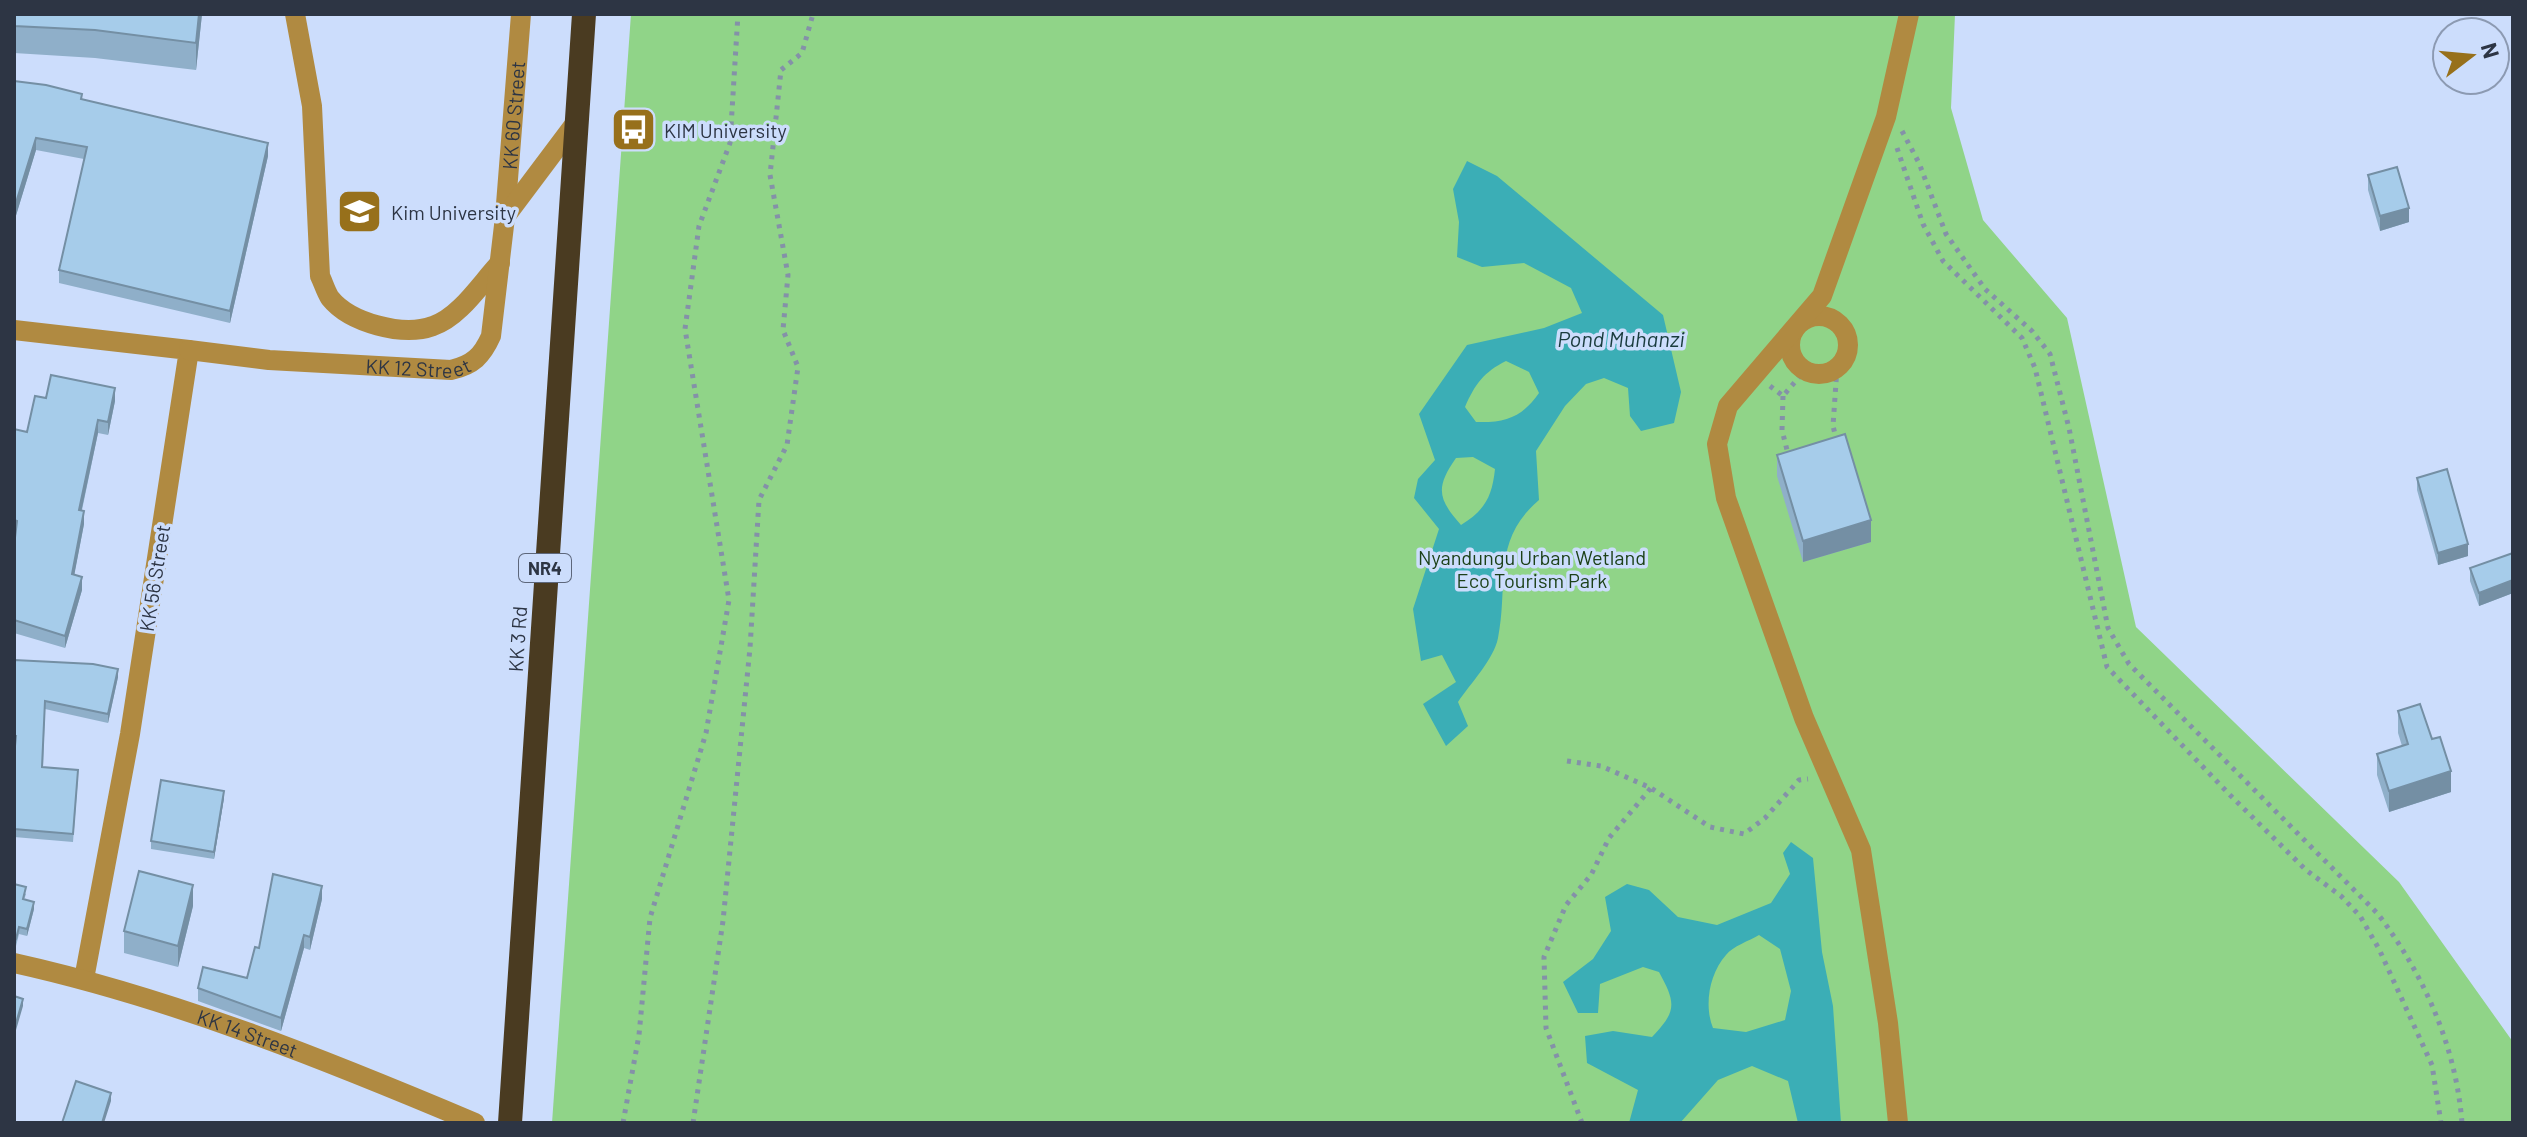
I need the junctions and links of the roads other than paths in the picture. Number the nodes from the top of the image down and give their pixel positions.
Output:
1 (295, 14) edge
2 (521, 14) edge
3 (584, 14) edge
4 (1909, 14) edge
5 (574, 125) junction
6 (505, 217) junction
7 (500, 263) junction
8 (1796, 327) junction
9 (14, 330) edge
10 (189, 350) junction
11 (14, 963) edge
12 (84, 979) junction
13 (475, 1123) edge
14 (510, 1123) edge
15 (1898, 1123) edge

1 - 7 street
2 - 6 street, KK 60 Street
3 - 5 highway, KK 3 Rd / NR4
4 - 8 street
5 - 6 street
5 - 14 highway, KK 3 Rd / NR4
6 - 7 street, KK 12 Street
7 - 10 street, KK 12 Street
8 - 8 street
8 - 15 street
9 - 10 street
10 - 12 street, KK 56 Street
11 - 12 street, KK 14 Street
12 - 13 street, KK 14 Street

